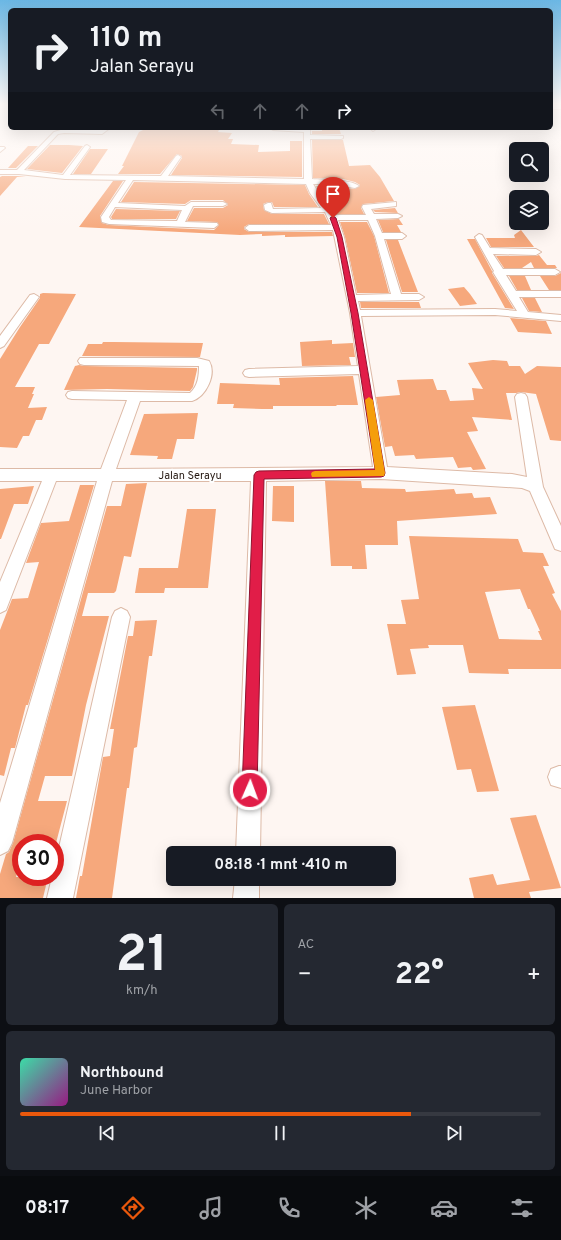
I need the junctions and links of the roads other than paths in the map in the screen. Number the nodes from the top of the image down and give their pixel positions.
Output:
1 (43, 147) edge
2 (308, 147) edge
3 (87, 148) dead end
4 (178, 157) dead end
5 (0, 172) edge
6 (9, 172) junction
7 (19, 172) junction
8 (66, 177) junction
9 (131, 177) junction
10 (164, 178) junction
11 (308, 181) junction
12 (0, 182) edge
13 (355, 186) dead end
14 (175, 199) dead end
15 (223, 204) dead end
16 (393, 204) dead end
17 (112, 205) junction
18 (268, 205) dead end
19 (189, 206) junction
20 (398, 216) dead end
21 (371, 217) junction
22 (333, 218) junction
23 (180, 224) junction
24 (214, 224) dead end
25 (249, 228) dead end
26 (378, 236) junction
27 (402, 236) dead end
28 (479, 237) dead end
29 (486, 251) junction
30 (536, 252) dead end
31 (498, 272) junction
32 (555, 272) dead end
33 (512, 294) junction
34 (561, 294) edge
35 (34, 297) dead end
36 (419, 297) dead end
37 (351, 298) junction
38 (396, 298) junction
39 (355, 313) junction
40 (524, 314) junction
41 (561, 318) edge
42 (1, 341) edge
43 (84, 362) dead end
44 (364, 370) junction
45 (249, 373) dead end
46 (72, 395) dead end
47 (135, 396) junction
48 (521, 397) dead end
49 (381, 473) junction
50 (259, 475) junction
51 (0, 476) edge
52 (50, 476) junction
53 (106, 476) junction
54 (536, 487) junction
55 (561, 544) edge
56 (0, 604) edge
57 (121, 617) dead end
58 (0, 843) edge
59 (248, 846) edge
60 (247, 886) edge
61 (60, 898) edge
62 (246, 898) edge

1 - 7 street
2 - 11 street
3 - 8 street
4 - 10 street
5 - 6 street
6 - 7 street
6 - 12 street
7 - 8 street
8 - 9 street
9 - 10 street
9 - 17 street
10 - 11 street
11 - 13 street
11 - 22 street
14 - 19 street
15 - 19 street
16 - 21 street
17 - 19 street
17 - 23 street
18 - 22 street
19 - 23 street
20 - 21 street
21 - 22 street
21 - 26 street
22 - 25 street
22 - 37 street
23 - 24 street
26 - 27 street
26 - 38 street
28 - 29 street
29 - 30 street
29 - 31 street
31 - 32 street
31 - 33 street
33 - 34 street
33 - 40 street
35 - 42 street
36 - 38 street
37 - 38 street
37 - 39 street
39 - 40 street
39 - 44 street
40 - 41 street
43 - 47 street
44 - 45 street
44 - 49 street
46 - 47 street
47 - 53 street
48 - 54 street
49 - 50 street, Jalan Serayu
49 - 54 street, Jalan Serayu
50 - 53 street, Jalan Serayu
50 - 59 street
51 - 52 street, Jalan Serayu
52 - 53 street, Jalan Serayu
52 - 56 street
53 - 58 street
54 - 55 street
57 - 61 street
60 - 62 street

